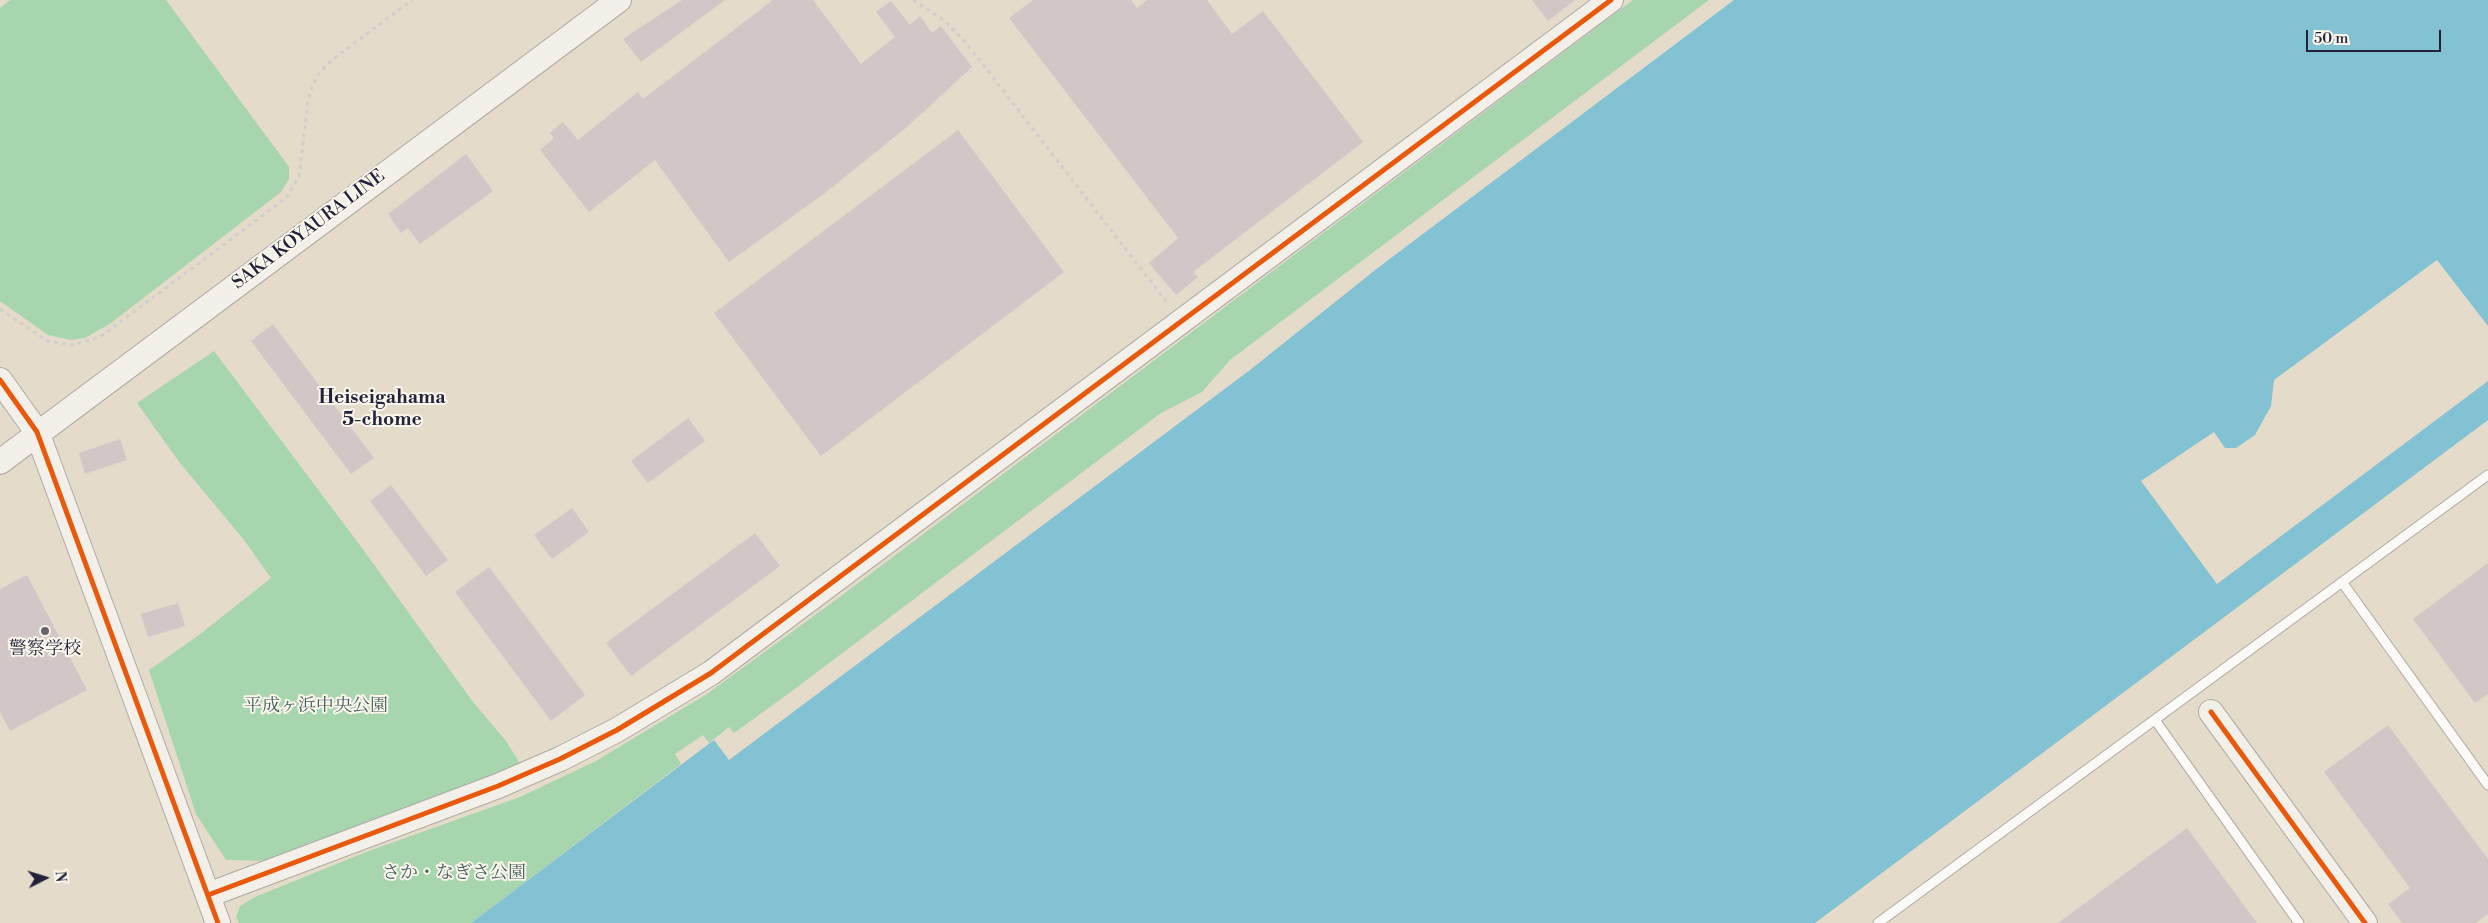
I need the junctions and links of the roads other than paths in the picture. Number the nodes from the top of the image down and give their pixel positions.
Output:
1 (619, 0) edge
2 (1611, 0) edge
3 (0, 380) edge
4 (37, 432) junction
5 (0, 462) edge
6 (2488, 475) edge
7 (2342, 582) junction
8 (2211, 712) dead end
9 (2155, 720) junction
10 (2488, 785) edge
11 (208, 895) junction
12 (2358, 921) edge
13 (218, 923) edge
14 (1878, 923) edge
15 (2299, 923) edge

1 - 4 street, SAKA KOYAURA LINE
2 - 11 street
3 - 4 street
4 - 5 street, SAKA KOYAURA LINE
4 - 11 street
6 - 7 lane
7 - 9 lane
7 - 10 lane
8 - 12 street
9 - 14 lane
9 - 15 lane
11 - 13 street

